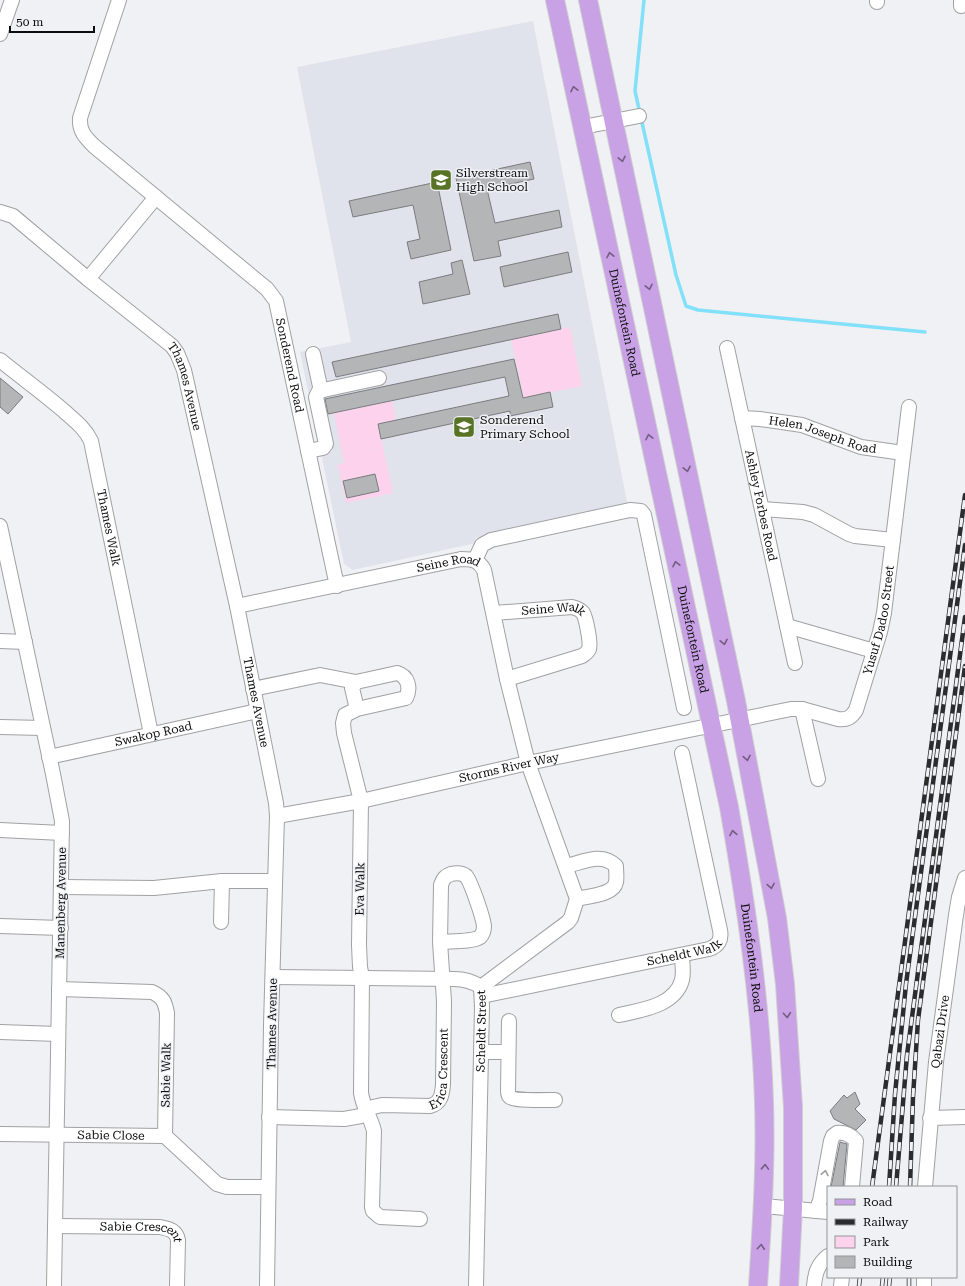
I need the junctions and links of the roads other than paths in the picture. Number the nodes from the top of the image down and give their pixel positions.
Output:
1 (12, 0) edge
2 (119, 0) edge
3 (555, 0) edge
4 (588, 0) edge
5 (0, 34) edge
6 (639, 116) dead end
7 (614, 121) junction
8 (582, 127) junction
9 (156, 197) junction
10 (0, 212) edge
11 (88, 279) junction
12 (727, 348) dead end
13 (313, 354) dead end
14 (0, 360) edge
15 (379, 378) dead end
16 (321, 391) junction
17 (909, 407) dead end
18 (742, 418) junction
19 (308, 451) junction
20 (903, 453) junction
21 (762, 509) junction
22 (1, 535) edge
23 (893, 540) junction
24 (475, 560) junction
25 (337, 586) junction
26 (237, 606) junction
27 (494, 613) junction
28 (787, 626) junction
29 (0, 641) edge
30 (25, 642) junction
31 (874, 650) junction
32 (795, 663) dead end
33 (507, 679) junction
34 (356, 682) junction
35 (253, 689) junction
36 (684, 708) dead end
37 (357, 709) junction
38 (802, 709) junction
39 (257, 711) junction
40 (740, 720) junction
41 (711, 725) junction
42 (0, 727) edge
43 (43, 728) junction
44 (151, 734) junction
45 (682, 753) dead end
46 (50, 757) junction
47 (528, 763) junction
48 (818, 779) dead end
49 (361, 801) junction
50 (277, 816) junction
51 (0, 830) edge
52 (62, 832) junction
53 (566, 866) junction
54 (965, 878) edge
55 (217, 881) junction
56 (275, 881) junction
57 (61, 887) junction
58 (577, 899) junction
59 (221, 922) dead end
60 (0, 926) edge
61 (61, 928) junction
62 (440, 942) junction
63 (682, 955) junction
64 (273, 977) junction
65 (362, 977) junction
66 (442, 979) junction
67 (59, 989) junction
68 (481, 991) junction
69 (619, 1015) dead end
70 (509, 1021) dead end
71 (0, 1032) edge
72 (58, 1034) junction
73 (481, 1052) junction
74 (508, 1052) junction
75 (555, 1100) dead end
76 (366, 1111) junction
77 (270, 1117) junction
78 (965, 1117) edge
79 (930, 1118) junction
80 (0, 1134) edge
81 (56, 1135) junction
82 (166, 1136) junction
83 (852, 1186) edge
84 (925, 1186) edge
85 (268, 1187) junction
86 (764, 1206) junction
87 (793, 1208) junction
88 (822, 1211) edge
89 (420, 1219) dead end
90 (55, 1226) junction
91 (827, 1257) edge
92 (54, 1286) edge
93 (178, 1286) edge
94 (267, 1286) edge
95 (476, 1286) edge
96 (758, 1286) edge
97 (789, 1286) edge
98 (814, 1286) edge

1 - 5 street
2 - 9 street, Sonderend Road
8 -> 3 main road, Duinefontein Road
4 - 7 main road
6 - 7 street
7 - 8 street
7 -> 40 main road
41 -> 8 main road, Duinefontein Road
9 - 11 street
9 - 19 street, Sonderend Road
10 - 11 street, Thames Avenue
11 - 26 street, Thames Avenue
12 - 18 street, Ashley Forbes Road
13 - 16 street
14 - 44 street, Thames Walk
15 - 16 street
16 - 19 street
17 - 20 street, Yusuf Dadoo Street
18 - 20 street, Helen Joseph Road
18 - 21 street, Ashley Forbes Road
19 - 25 street, Sonderend Road
20 - 23 street, Yusuf Dadoo Street
21 - 23 street
21 - 28 street, Ashley Forbes Road
22 - 30 street, Manenberg Avenue
23 - 31 street, Yusuf Dadoo Street
24 - 25 street, Seine Road
24 - 27 street, Seine Road
24 - 36 street
25 - 26 street, Seine Road
26 - 35 street, Thames Avenue
27 - 33 street, Seine Road
27 - 33 street, Seine Walk
28 - 31 street
28 - 32 street, Ashley Forbes Road
29 - 30 street
30 - 43 street, Manenberg Avenue
31 - 38 street, Yusuf Dadoo Street
33 - 47 street, Seine Road
34 - 35 street
34 - 37 street
34 - 37 street
35 - 39 street, Thames Avenue
37 - 49 street
38 - 40 street, Yusuf Dadoo Street
38 - 48 street
39 - 44 street, Swakop Road
39 - 50 street, Thames Avenue
40 - 41 street, Storms River Way
40 -> 87 main road
41 - 47 street, Storms River Way
86 -> 41 main road, Duinefontein Road
42 - 43 street
43 - 46 street, Manenberg Avenue
44 - 46 street, Swakop Road
45 - 63 street, Scheldt Walk
46 - 52 street, Manenberg Avenue
47 - 49 street, Storms River Way
47 - 53 street, Seine Road
49 - 50 street, Storms River Way
49 - 65 street, Eva Walk
50 - 56 street, Thames Avenue
51 - 52 street
52 - 57 street, Manenberg Avenue
53 - 58 street, Seine Road
53 - 58 street
54 - 79 street, Qabazi Drive
55 - 56 street
55 - 57 street
55 - 59 street
56 - 64 street, Thames Avenue
57 - 61 street, Manenberg Avenue
58 - 68 street
60 - 61 street
61 - 67 street, Manenberg Avenue
62 - 62 street
62 - 66 street
63 - 68 street, Scheldt Walk
63 - 69 street
64 - 65 street, Scheldt Street
64 - 77 street, Thames Avenue
65 - 66 street, Scheldt Street
65 - 76 street
66 - 68 street, Scheldt Street
66 - 76 street, Erica Crescent
67 - 72 street, Manenberg Avenue
67 - 82 street, Sabie Walk
68 - 73 street, Scheldt Street
70 - 74 street
71 - 72 street
72 - 81 street, Manenberg Avenue
73 - 74 street
73 - 95 street, Scheldt Street
74 - 75 street
76 - 77 street
76 - 89 street
77 - 85 street, Thames Avenue
78 - 79 street
79 - 84 street, Qabazi Drive
80 - 81 street, Sabie Close
81 - 82 street, Sabie Close
81 - 90 street, Manenberg Avenue
82 - 85 street
88 -> 83 street
85 - 94 street, Thames Avenue
86 - 87 street
96 -> 86 main road, Duinefontein Road
87 - 88 street
87 - 97 main road
90 - 92 street, Manenberg Avenue
90 - 93 street, Sabie Crescent
91 - 98 street

